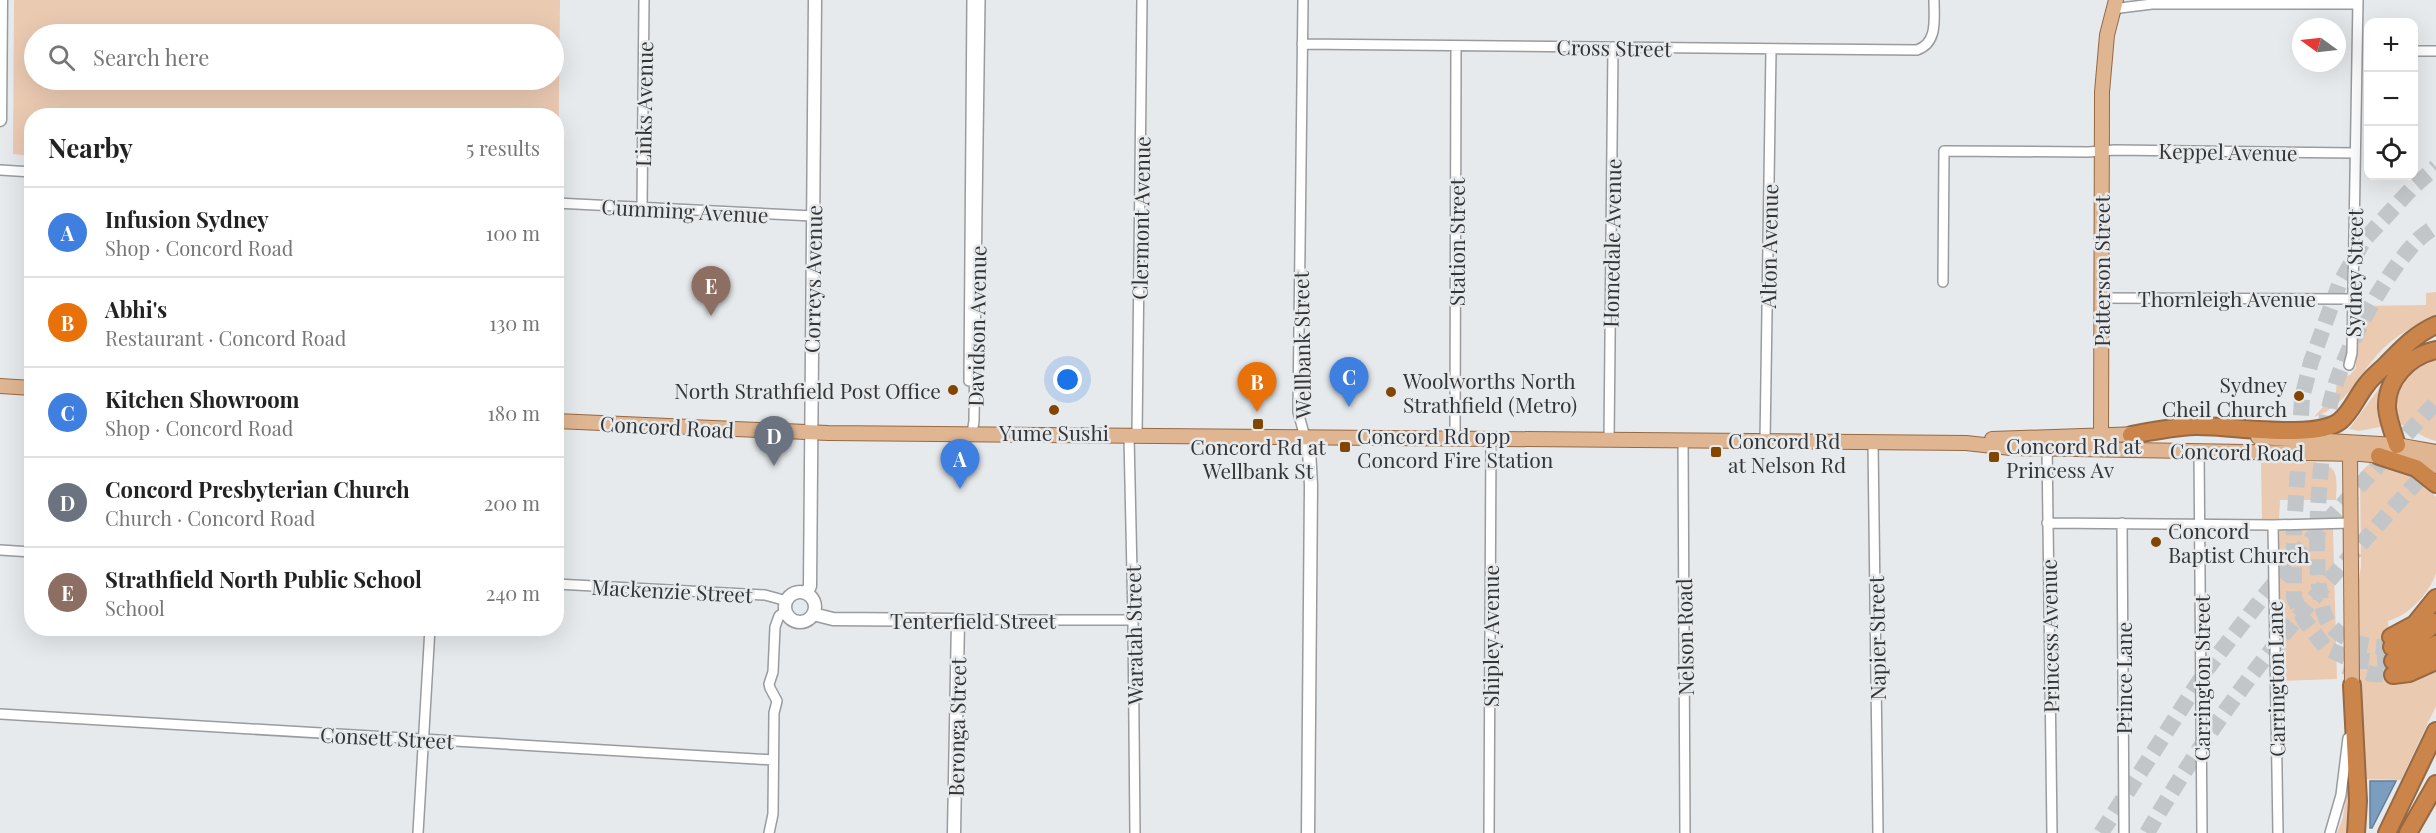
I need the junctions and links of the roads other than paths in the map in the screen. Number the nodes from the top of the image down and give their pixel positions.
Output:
1 (2, 0) edge
2 (644, 0) edge
3 (815, 0) edge
4 (972, 0) edge
5 (980, 0) edge
6 (1142, 0) edge
7 (1303, 0) edge
8 (1935, 0) edge
9 (2140, 0) edge
10 (2358, 2) edge
11 (2112, 3) edge
12 (2152, 3) junction
13 (1302, 44) junction
14 (1456, 46) junction
15 (1613, 47) junction
16 (1771, 50) junction
17 (2418, 51) edge
18 (2436, 51) edge
19 (2363, 52) edge
20 (0, 120) edge
21 (2102, 151) junction
22 (2355, 153) junction
23 (0, 170) edge
24 (24, 171) edge
25 (564, 203) edge
26 (642, 208) junction
27 (813, 216) junction
28 (1943, 282) dead end
29 (2101, 298) junction
30 (2352, 299) junction
31 (2436, 325) edge
32 (2436, 335) edge
33 (2436, 350) edge
34 (2388, 363) junction
35 (2349, 365) dead end
36 (0, 386) edge
37 (24, 388) edge
38 (564, 421) edge
39 (811, 433) junction
40 (972, 434) junction
41 (2131, 435) junction
42 (1133, 436) junction
43 (1305, 437) junction
44 (1455, 438) junction
45 (1491, 439) junction
46 (1609, 440) junction
47 (1683, 441) junction
48 (1765, 441) junction
49 (1873, 442) junction
50 (2101, 442) junction
51 (2047, 443) junction
52 (2397, 445) junction
53 (2354, 449) junction
54 (2199, 450) junction
55 (2436, 452) edge
56 (2334, 454) junction
57 (2379, 456) junction
58 (2436, 466) edge
59 (2350, 468) junction
60 (2436, 484) edge
61 (2047, 523) junction
62 (2122, 523) junction
63 (2350, 523) junction
64 (2199, 524) junction
65 (2273, 525) junction
66 (0, 550) edge
67 (24, 552) edge
68 (564, 584) edge
69 (807, 593) junction
70 (2436, 598) edge
71 (787, 606) junction
72 (813, 614) junction
73 (958, 620) junction
74 (1133, 620) junction
75 (2436, 622) edge
76 (429, 636) edge
77 (2436, 644) edge
78 (2392, 655) junction
79 (2436, 661) edge
80 (2352, 685) junction
81 (0, 714) edge
82 (2436, 731) edge
83 (423, 739) junction
84 (2436, 757) edge
85 (773, 760) junction
86 (2436, 784) edge
87 (418, 833) edge
88 (769, 833) edge
89 (954, 833) edge
90 (1135, 833) edge
91 (1308, 833) edge
92 (1489, 833) edge
93 (1685, 833) edge
94 (1878, 833) edge
95 (2052, 833) edge
96 (2124, 833) edge
97 (2202, 833) edge
98 (2278, 833) edge
99 (2330, 833) edge
100 (2356, 833) edge
101 (2387, 833) edge
102 (2399, 833) edge
103 (2408, 833) edge

1 - 20 street
2 - 26 street, Links Avenue
3 - 27 street, Correys Avenue
4 - 40 street, Davidson Avenue
5 - 40 street, Davidson Avenue
6 - 42 street, Clermont Avenue
7 - 13 street, Wellbank Street
8 - 16 street, Cross Street
9 - 12 street
10 - 12 street
10 - 19 street, Sydney Street
11 - 12 street
11 - 21 main road, Patterson Street
13 - 14 street, Cross Street
13 - 43 street, Wellbank Street
14 - 15 street, Cross Street
14 - 44 street, Station Street
15 - 16 street, Cross Street
15 - 46 street, Homedale Avenue
16 - 48 street, Alton Avenue
17 - 18 street
19 - 22 street, Sydney Street
21 - 22 street, Keppel Avenue
21 - 28 street, Keppel Avenue
21 - 29 main road, Patterson Street
22 - 30 street, Sydney Street
23 - 24 street
25 - 26 street, Cumming Avenue
26 - 27 street, Cumming Avenue
27 - 39 street, Correys Avenue
29 - 30 street, Thornleigh Avenue
29 - 50 main road, Patterson Street
30 - 35 street, Sydney Street
31 - 34 highway
32 - 34 highway
33 - 52 highway
34 - 41 highway
36 - 37 main road
38 - 39 main road, Concord Road
39 - 40 main road, Concord Road
39 - 69 street, Correys Avenue
40 - 42 main road, Concord Road
41 - 50 main road, Concord Road
41 - 53 main road, Concord Road
42 - 43 main road, Concord Road
42 - 74 street, Waratah Street
43 - 44 main road, Concord Road
43 - 91 street, Wellbank Street
44 - 45 main road, Concord Road
45 - 46 main road, Concord Road
45 - 92 street, Shipley Avenue
46 - 47 main road, Concord Road
47 - 48 main road, Concord Road
47 - 93 street, Nelson Road
48 - 49 main road, Concord Road
49 - 51 main road, Concord Road
49 - 94 street, Napier Street
50 - 51 main road, Concord Road
50 - 54 main road, Concord Road
51 - 61 street, Princess Avenue
52 - 53 main road, Concord Road
52 - 55 main road, Concord Road
53 - 56 main road, Concord Road
53 - 57 main road, Concord Road
53 - 59 main road
54 - 56 main road, Concord Road
54 - 64 street, Carrington Street
56 - 59 main road
57 - 58 main road, Concord Road
57 - 60 highway
59 - 63 main road
61 - 62 street
61 - 95 street, Princess Avenue
62 - 64 street
62 - 96 street, Prince Lane
63 - 65 street
63 - 80 main road
64 - 65 street
64 - 97 street, Carrington Street
65 - 98 street, Carrington Lane
66 - 67 street
68 - 71 street, Mackenzie Street
69 - 71 street
69 - 72 street
70 - 78 highway
71 - 72 street
71 - 85 street
72 - 73 street, Tenterfield Street
73 - 74 street, Tenterfield Street
73 - 89 street, Beronga Street
74 - 90 street, Waratah Street
75 - 78 highway
76 - 83 street
77 - 78 highway
78 - 79 highway
80 - 99 street
80 - 100 highway
81 - 83 street, Consett Street
82 - 101 highway
83 - 85 street, Consett Street
83 - 87 street
84 - 102 highway
85 - 88 street
86 - 103 highway

